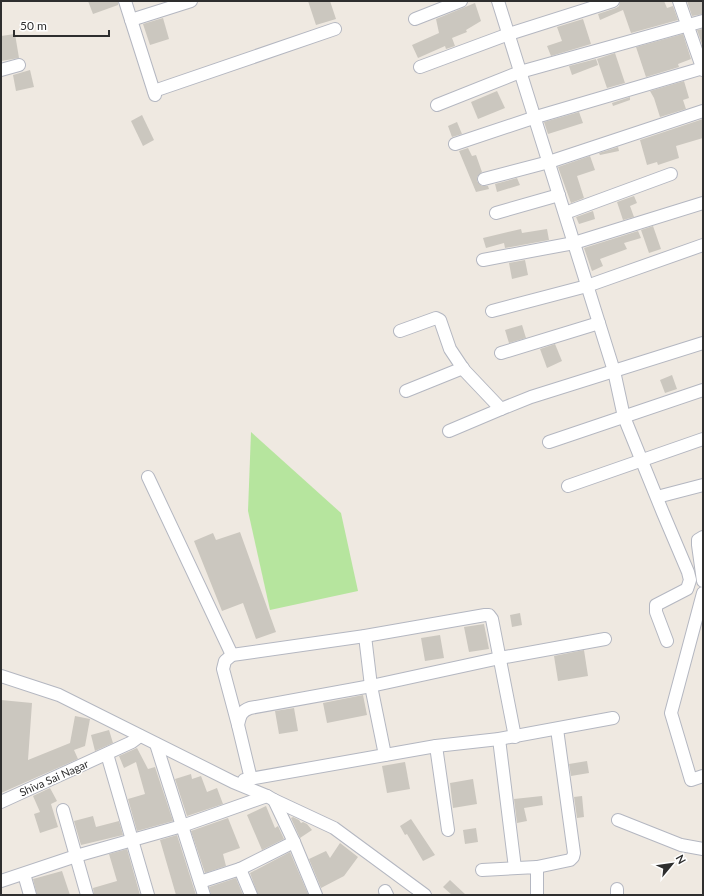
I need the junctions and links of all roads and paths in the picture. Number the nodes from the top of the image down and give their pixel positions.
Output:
1 (124, 1) edge
2 (191, 1) edge
3 (461, 1) edge
4 (498, 1) edge
5 (613, 1) edge
6 (679, 1) edge
7 (415, 19) dead end
8 (131, 20) junction
9 (703, 21) edge
10 (688, 25) junction
11 (335, 29) dead end
12 (509, 34) junction
13 (19, 65) dead end
14 (420, 67) dead end
15 (703, 69) edge
16 (1, 70) edge
17 (520, 72) junction
18 (437, 105) dead end
19 (703, 111) edge
20 (536, 117) junction
21 (455, 144) dead end
22 (549, 162) junction
23 (671, 174) dead end
24 (484, 179) dead end
25 (559, 194) junction
26 (703, 203) edge
27 (565, 213) junction
28 (496, 214) dead end
29 (574, 244) junction
30 (703, 245) edge
31 (483, 260) dead end
32 (587, 286) junction
33 (492, 311) dead end
34 (599, 324) junction
35 (400, 330) dead end
36 (703, 342) edge
37 (501, 353) dead end
38 (463, 368) junction
39 (614, 371) junction
40 (406, 390) dead end
41 (703, 390) edge
42 (502, 409) junction
43 (624, 417) junction
44 (450, 431) dead end
45 (703, 439) edge
46 (549, 442) dead end
47 (642, 460) junction
48 (148, 477) dead end
49 (703, 485) edge
50 (568, 486) dead end
51 (657, 497) junction
52 (703, 537) edge
53 (703, 581) edge
54 (703, 593) edge
55 (365, 636) junction
56 (605, 639) dead end
57 (667, 641) dead end
58 (232, 656) junction
59 (500, 658) junction
60 (1, 676) edge
61 (371, 686) junction
62 (613, 718) dead end
63 (238, 725) junction
64 (557, 729) junction
65 (140, 736) junction
66 (514, 737) junction
67 (499, 739) junction
68 (156, 744) junction
69 (436, 746) junction
70 (107, 754) junction
71 (385, 755) junction
72 (703, 776) edge
73 (251, 779) junction
74 (233, 782) junction
75 (270, 798) junction
76 (1, 802) edge
77 (63, 810) dead end
78 (618, 820) dead end
79 (182, 826) junction
80 (448, 830) dead end
81 (132, 841) junction
82 (294, 842) junction
83 (703, 849) edge
84 (76, 856) junction
85 (537, 867) junction
86 (240, 868) junction
87 (515, 868) junction
88 (482, 870) dead end
89 (24, 874) junction
90 (1, 881) edge
91 (200, 882) junction
92 (30, 895) edge
93 (87, 895) edge
94 (148, 895) edge
95 (204, 895) edge
96 (251, 895) edge
97 (316, 895) edge
98 (425, 895) edge
99 (538, 895) edge

1 - 8 street
2 - 8 street
3 - 7 street
4 - 12 street
5 - 12 street
6 - 10 street
8 - 11 street
9 - 10 street
10 - 15 street
10 - 17 street
12 - 14 street
12 - 17 street
13 - 16 street
15 - 20 street
17 - 18 street
17 - 20 street
19 - 22 street
20 - 21 street
20 - 22 street
22 - 24 street
22 - 25 street
23 - 27 street
25 - 27 street
25 - 28 street
26 - 29 street
27 - 29 street
29 - 31 street
29 - 32 street
30 - 32 street
32 - 33 street
32 - 34 street
34 - 37 street
34 - 39 street
35 - 38 street
36 - 39 street
38 - 40 street
38 - 42 street
39 - 42 street
39 - 43 street
41 - 43 street
42 - 44 street
43 - 46 street
43 - 47 street
45 - 47 street
47 - 50 street
47 - 51 street
48 - 58 street
49 - 51 street
51 - 57 street
52 - 53 street
54 - 72 street
55 - 58 street
55 - 59 street
55 - 61 street
56 - 59 street
58 - 63 street
59 - 61 street
59 - 66 street
60 - 65 street
61 - 63 street
61 - 71 street
62 - 64 street
63 - 73 street
64 - 66 street
64 - 85 street
65 - 68 street
65 - 70 street, Shiva Sai Nagar
66 - 67 street
67 - 69 street
67 - 87 street
68 - 74 street
68 - 79 street
69 - 71 street
69 - 80 street
70 - 76 street, Shiva Sai Nagar
70 - 81 street
71 - 73 street
73 - 74 street
74 - 75 street
75 - 79 street
75 - 82 street
75 - 98 street
77 - 84 street
78 - 83 street
79 - 81 street
79 - 91 street
81 - 84 street
81 - 94 street
82 - 86 street
82 - 97 street
84 - 89 street
84 - 93 street
85 - 87 street
85 - 99 street
86 - 91 street
86 - 96 street
87 - 88 street
89 - 90 street
89 - 92 street
91 - 95 street

